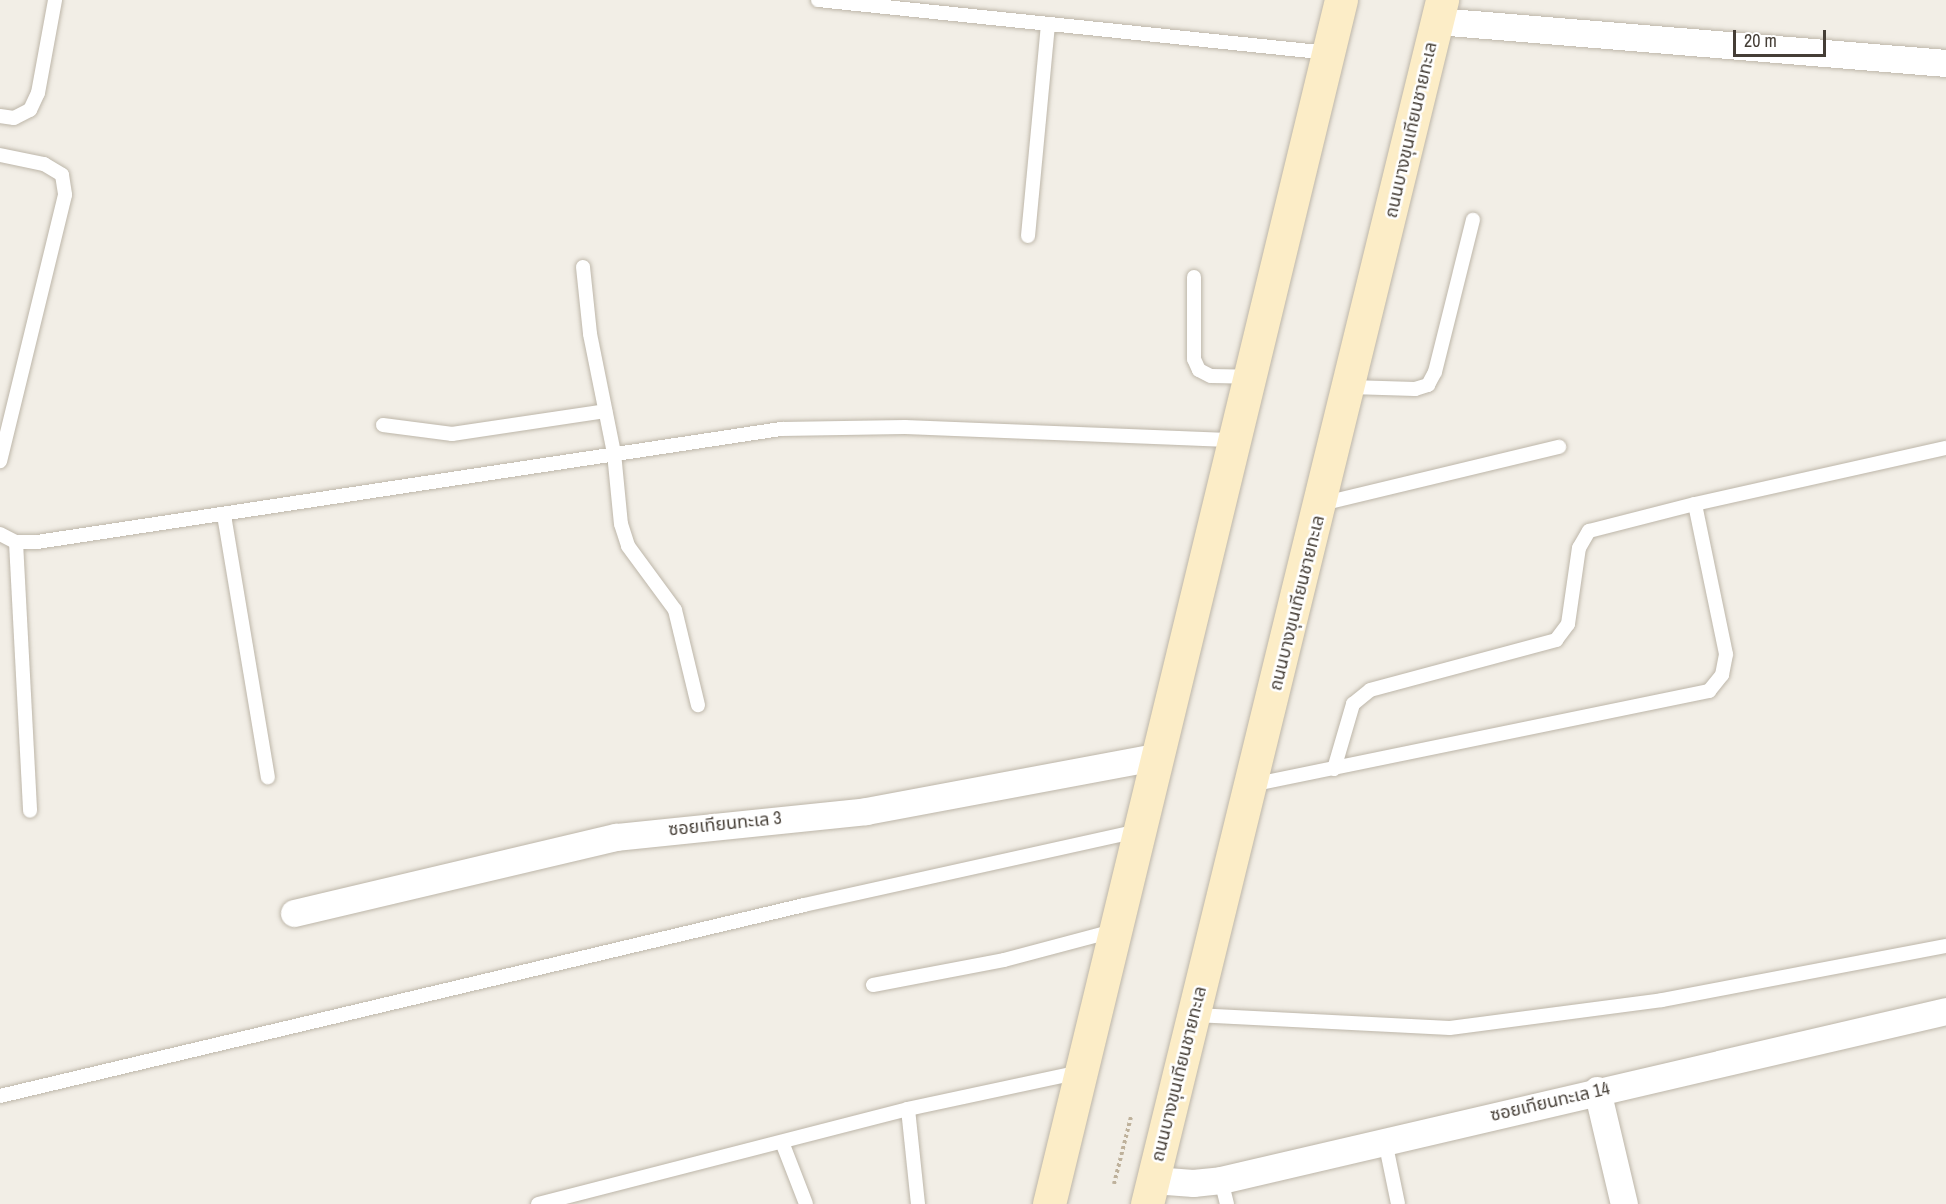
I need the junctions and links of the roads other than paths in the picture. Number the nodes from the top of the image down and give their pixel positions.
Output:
1 (55, 0) edge
2 (818, 0) edge
3 (1340, 0) edge
4 (1439, 10) edge
5 (1048, 25) junction
6 (1329, 53) junction
7 (1946, 63) edge
8 (0, 116) edge
9 (0, 156) edge
10 (1473, 220) dead end
11 (1028, 236) dead end
12 (583, 267) dead end
13 (1194, 277) dead end
14 (1250, 377) junction
15 (1350, 387) junction
16 (606, 411) junction
17 (383, 425) dead end
18 (1235, 440) junction
19 (1559, 447) dead end
20 (1946, 448) edge
21 (614, 453) junction
22 (0, 461) edge
23 (1321, 504) junction
24 (1695, 504) junction
25 (224, 515) junction
26 (0, 534) edge
27 (16, 542) junction
28 (698, 705) dead end
29 (1159, 756) junction
30 (1334, 769) junction
31 (268, 777) dead end
32 (1251, 785) junction
33 (30, 811) dead end
34 (1140, 831) junction
35 (294, 913) dead end
36 (1115, 930) junction
37 (1946, 946) edge
38 (873, 985) dead end
39 (1946, 1011) edge
40 (1195, 1015) junction
41 (1083, 1071) junction
42 (1597, 1090) junction
43 (0, 1096) edge
44 (908, 1109) junction
45 (1385, 1141) junction
46 (782, 1142) junction
47 (1150, 1192) edge
48 (1224, 1192) edge
49 (575, 1200) edge
50 (538, 1204) edge
51 (806, 1204) edge
52 (918, 1204) edge
53 (1050, 1204) edge
54 (1398, 1204) edge
55 (1624, 1204) edge

1 - 8 lane
2 - 5 lane
3 - 6 main road
4 - 7 street
4 - 15 main road, ถนนบางขุนเทียนชายทะเล
5 - 6 lane
5 - 11 lane
6 - 14 main road
9 - 22 lane
10 - 15 lane
12 - 16 lane
13 - 14 lane
14 - 18 main road
15 - 23 main road, ถนนบางขุนเทียนชายทะเล
16 - 17 lane
16 - 21 lane
18 - 21 lane
18 - 29 main road
19 - 23 lane
20 - 24 lane
21 - 25 lane
21 - 28 lane
23 - 32 main road, ถนนบางขุนเทียนชายทะเล
24 - 30 lane
24 - 30 lane
25 - 27 lane
25 - 31 lane
26 - 27 lane
27 - 33 lane
29 - 34 main road
29 - 35 street, ซอยเทียนทะเล 3
30 - 32 lane
32 - 40 main road, ถนนบางขุนเทียนชายทะเล
34 - 36 main road
34 - 43 lane
36 - 38 lane
36 - 41 main road
37 - 40 lane
39 - 42 street, ซอยเทียนทะเล 14
40 - 47 main road, ถนนบางขุนเทียนชายทะเล
41 - 44 lane
41 - 53 main road
42 - 45 street, ซอยเทียนทะเล 14
42 - 55 street
44 - 46 lane
44 - 52 lane
45 - 48 street, ซอยเทียนทะเล 14
45 - 54 lane
46 - 49 lane
46 - 51 lane
47 - 48 street, ซอยเทียนทะเล 14
49 - 50 lane

